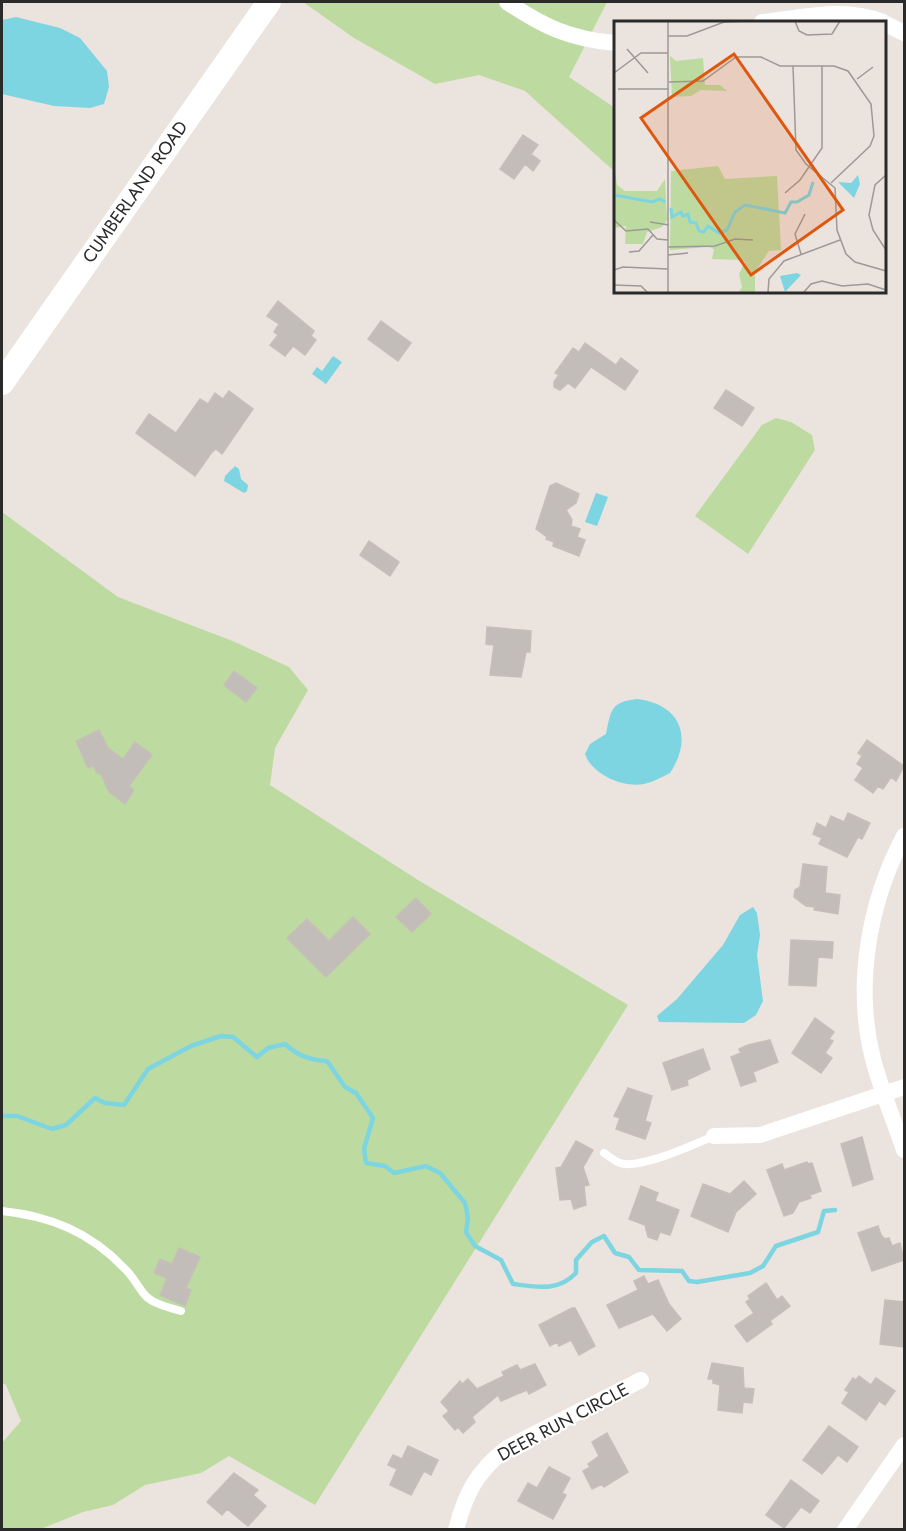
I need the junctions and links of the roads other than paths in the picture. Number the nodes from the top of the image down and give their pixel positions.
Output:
1 (269, 2) edge
2 (507, 2) edge
3 (787, 21) edge
4 (876, 21) edge
5 (885, 24) edge
6 (904, 33) edge
7 (614, 43) edge
8 (2, 383) edge
9 (904, 836) edge
10 (904, 1087) edge
11 (884, 1094) junction
12 (714, 1136) joint
13 (904, 1150) edge
14 (604, 1152) dead end
15 (2, 1211) edge
16 (181, 1311) dead end
17 (641, 1380) dead end
18 (904, 1445) edge
19 (456, 1530) edge
20 (845, 1530) edge

1 - 8 main road, CUMBERLAND ROAD
2 - 7 street
3 - 4 street
5 - 6 street
9 - 11 street
10 - 11 street
11 - 12 street
11 - 13 street
12 - 14 lane
15 - 16 lane
17 - 19 street, DEER RUN CIRCLE
18 - 20 street

